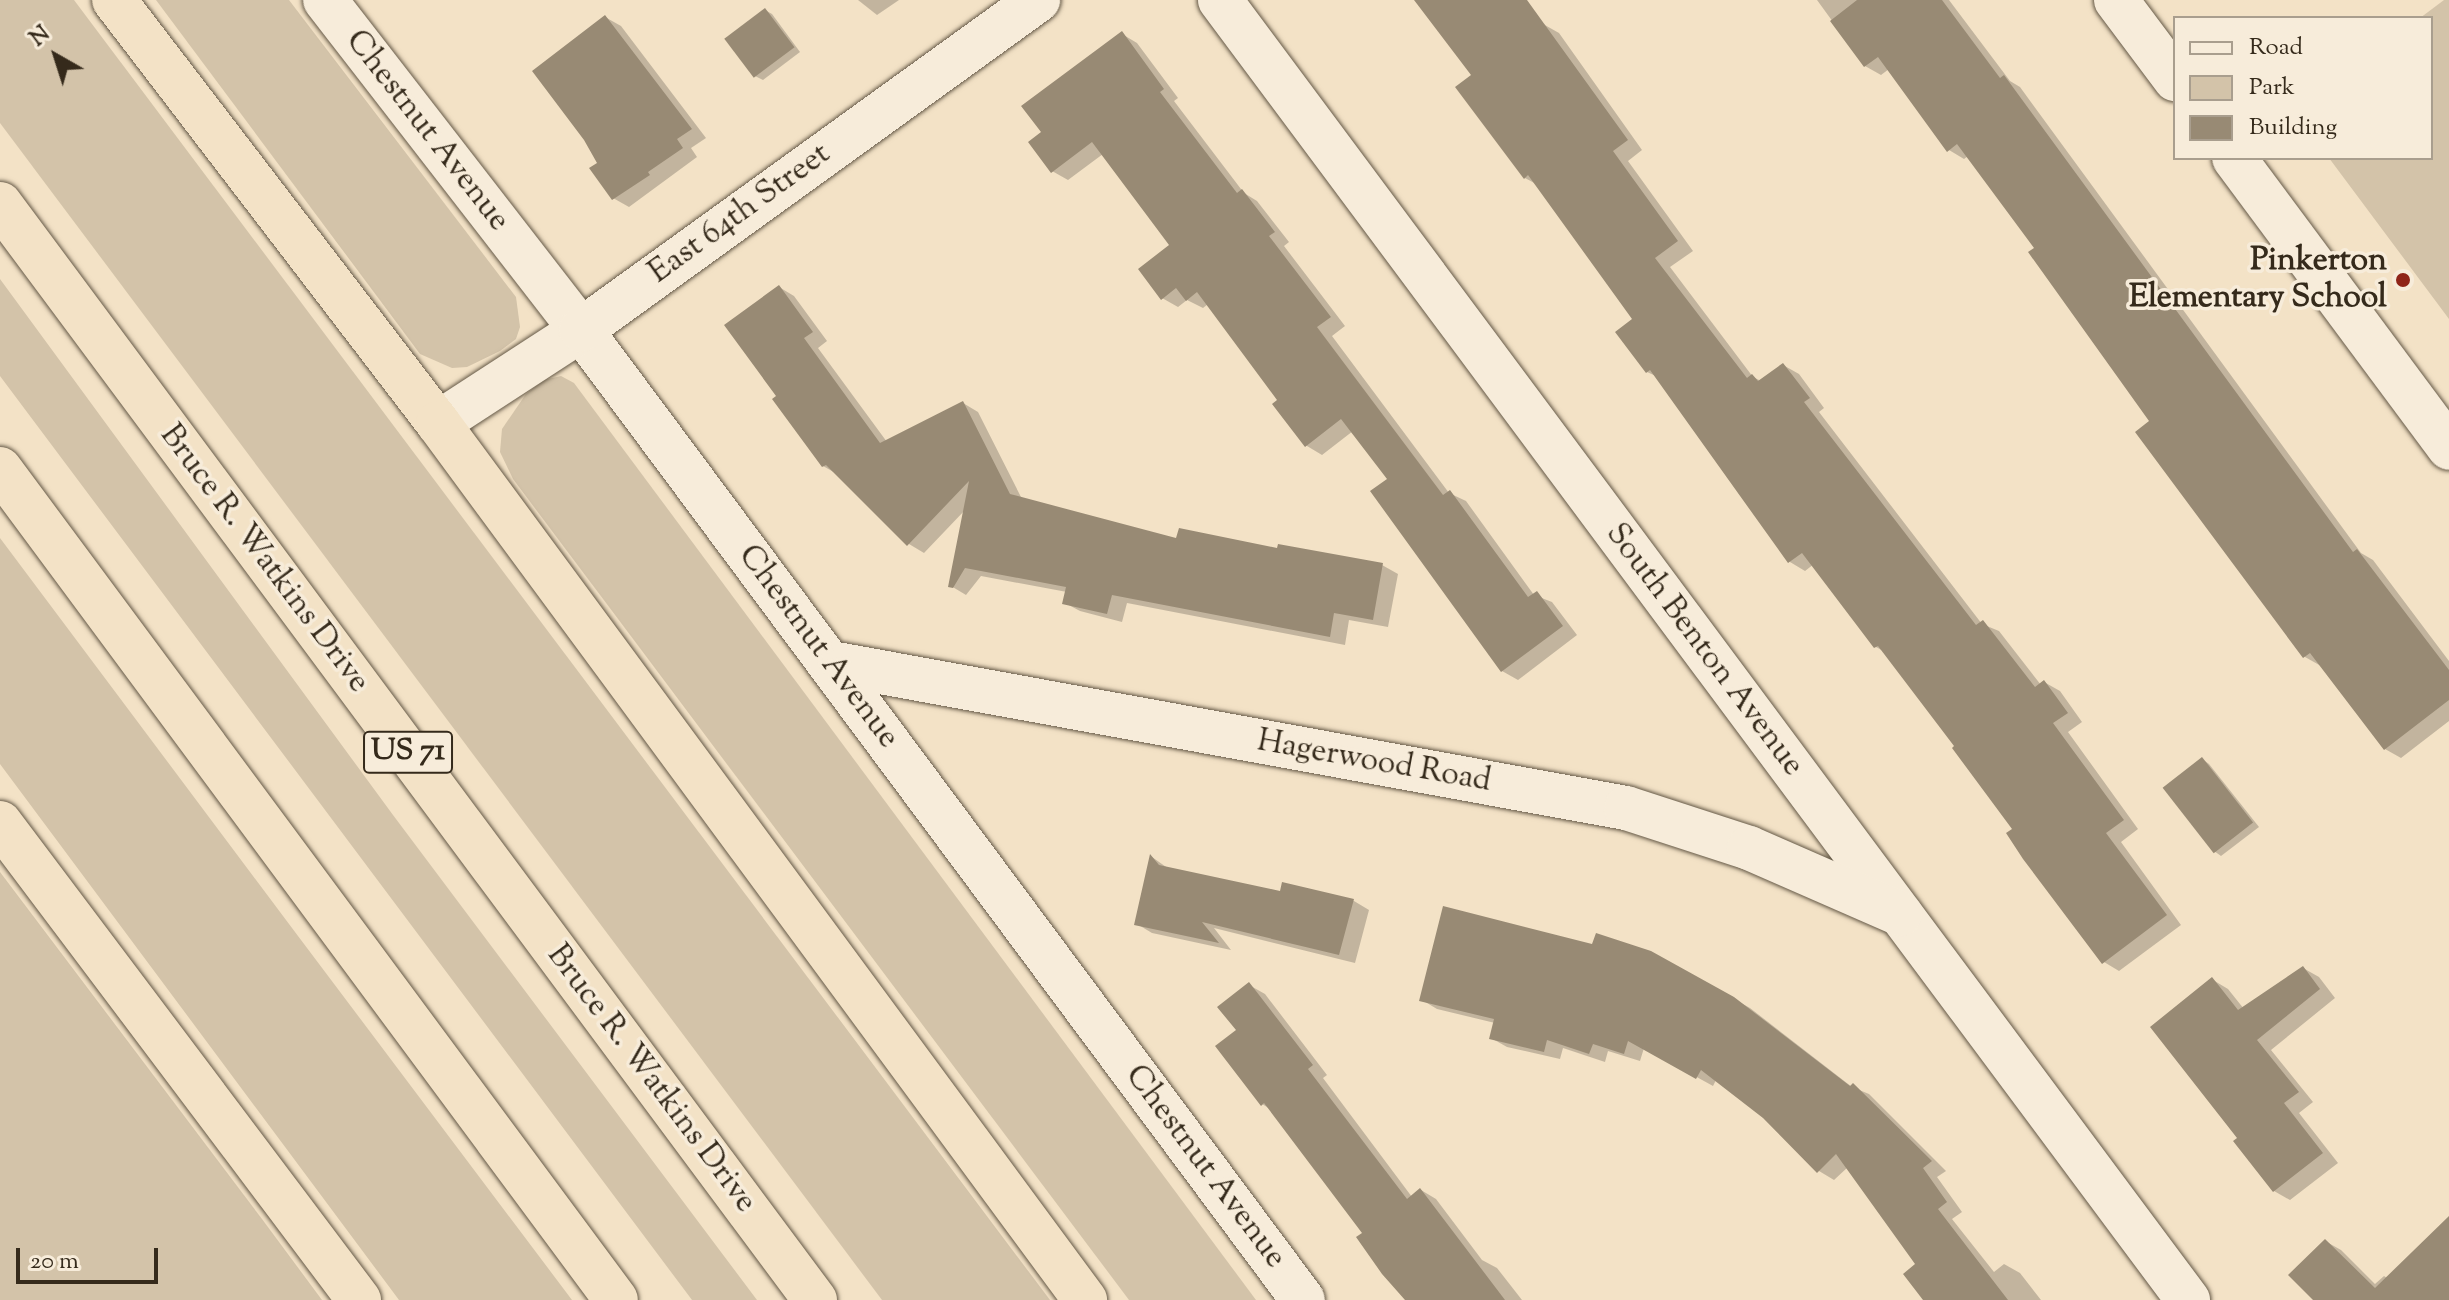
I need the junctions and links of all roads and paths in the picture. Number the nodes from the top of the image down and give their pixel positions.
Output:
1 (114, 0) edge
2 (325, 0) edge
3 (1038, 0) edge
4 (1220, 0) edge
5 (2116, 0) edge
6 (2173, 76) edge
7 (2235, 160) edge
8 (0, 204) edge
9 (581, 330) junction
10 (438, 423) junction
11 (2449, 448) edge
12 (0, 469) edge
13 (831, 663) junction
14 (0, 823) edge
15 (1901, 914) junction
16 (359, 1300) edge
17 (616, 1300) edge
18 (815, 1300) edge
19 (1085, 1300) edge
20 (1303, 1300) edge
21 (2188, 1300) edge

1 - 10 highway
2 - 9 street, Chestnut Avenue
3 - 9 street, East 64th Street
4 - 15 street, South Benton Avenue
5 - 6 street
7 - 11 street
8 - 18 highway, Bruce R. Watkins Drive / US 71
9 - 10 street, East 64th Street
9 - 13 street, Chestnut Avenue
10 - 19 highway
12 - 17 highway
13 - 15 street, Hagerwood Road
13 - 20 street, Chestnut Avenue
14 - 16 highway
15 - 21 street, South Benton Avenue

